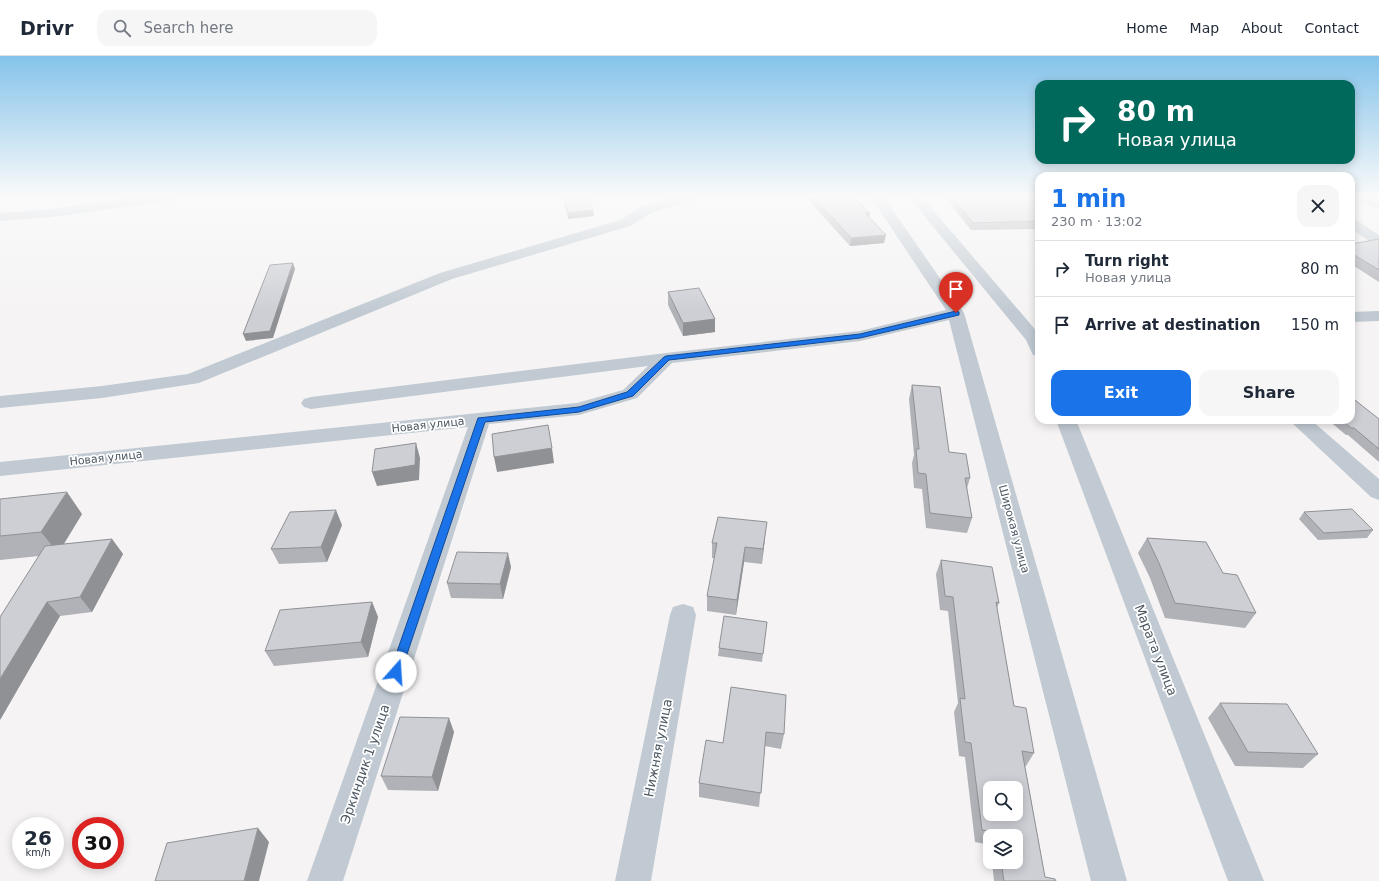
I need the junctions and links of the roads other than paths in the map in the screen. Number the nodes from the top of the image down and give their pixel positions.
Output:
1 (586, 234) edge
2 (902, 234) edge
3 (946, 234) edge
4 (1369, 234) edge
5 (1379, 241) edge
6 (956, 313) junction
7 (1379, 316) edge
8 (1355, 317) edge
9 (1035, 341) edge
10 (666, 358) junction
11 (0, 402) edge
12 (311, 403) dead end
13 (481, 419) junction
14 (1068, 424) edge
15 (1303, 424) edge
16 (0, 469) edge
17 (1379, 492) edge
18 (683, 615) dead end
19 (325, 881) edge
20 (633, 881) edge
21 (1109, 881) edge
22 (1246, 881) edge

1 - 11 street
2 - 6 street, Широкая улица
3 - 9 street
4 - 5 street
6 - 10 street
6 - 21 street, Широкая улица
7 - 8 street
10 - 12 street
10 - 13 street, Новая улица
13 - 16 street, Новая улица
13 - 19 street, Эркиндик 1 улица
14 - 22 street, Марата улица
15 - 17 street
18 - 20 street, Нижняя улица

